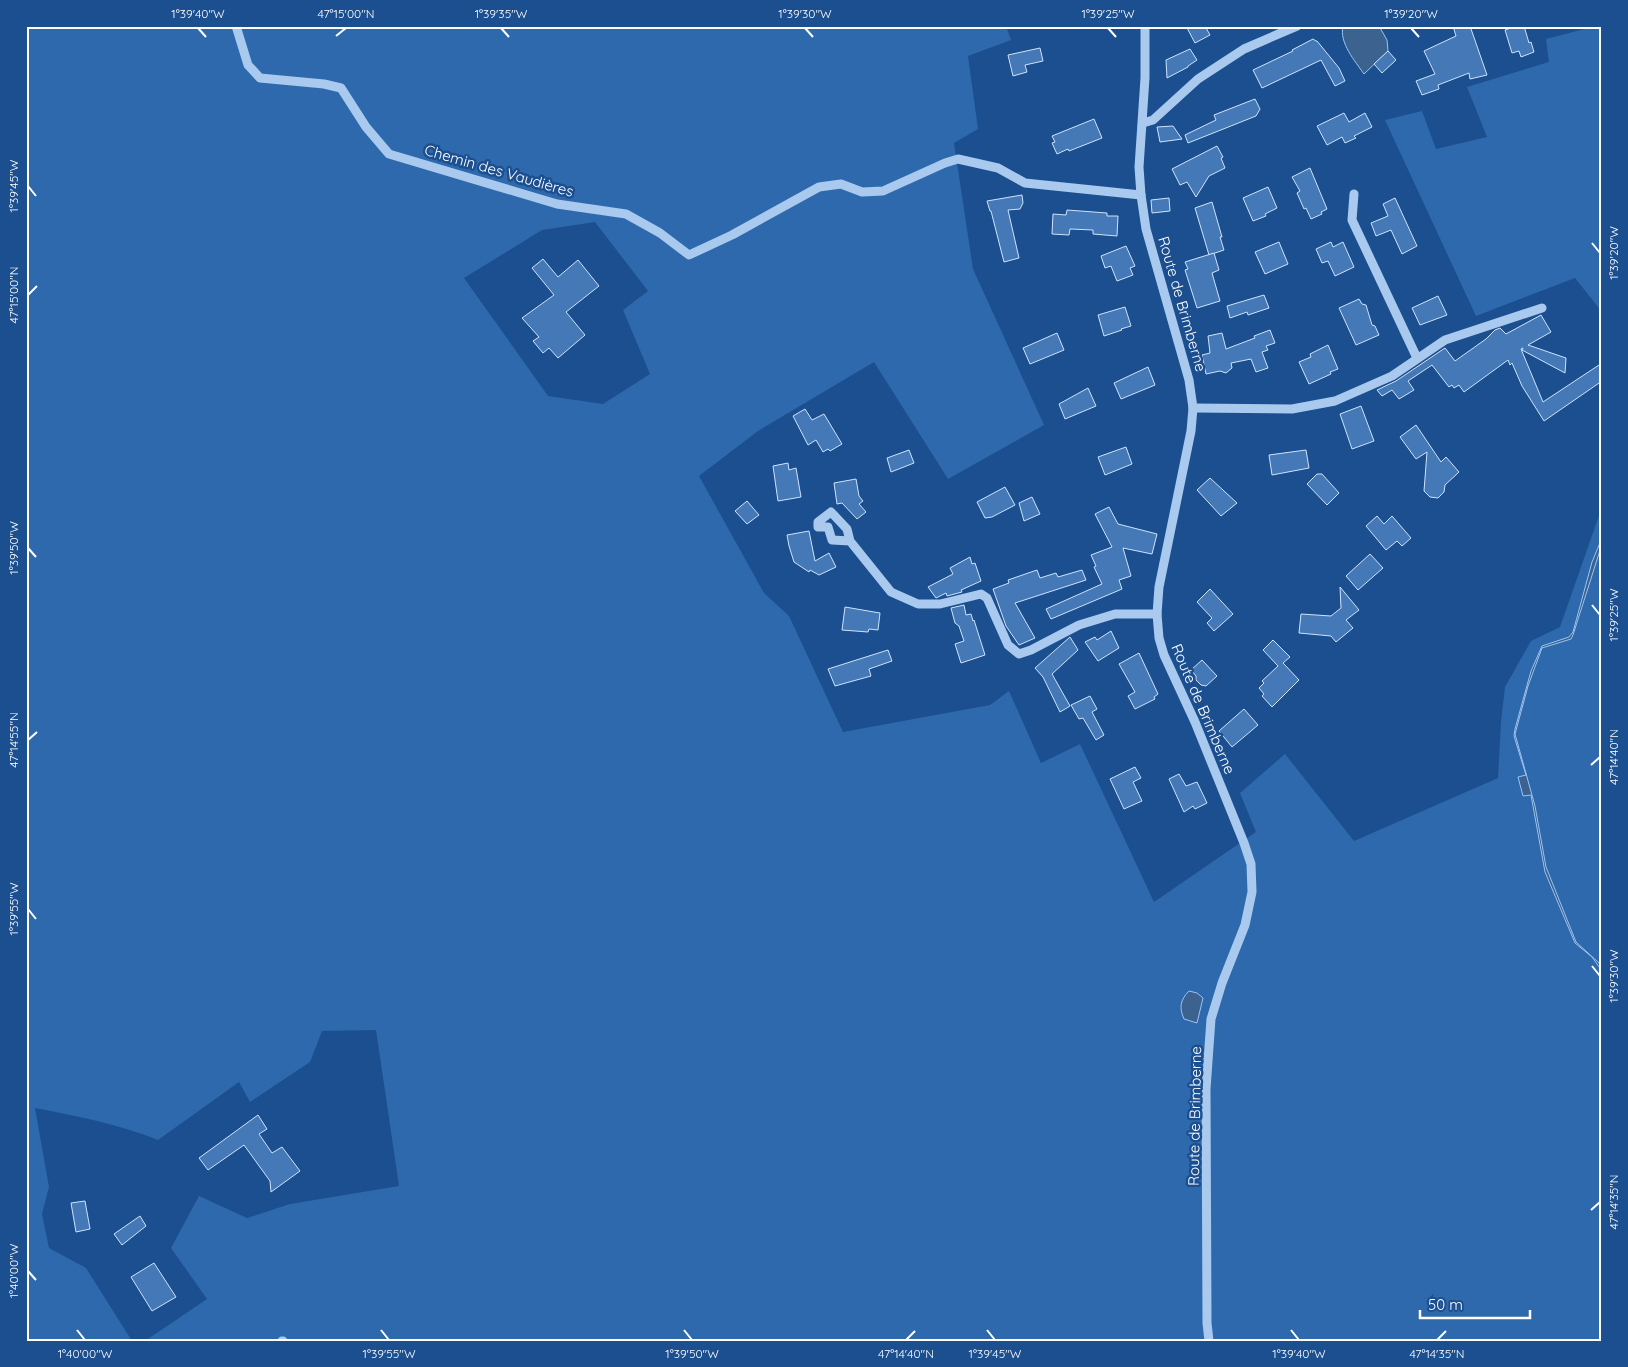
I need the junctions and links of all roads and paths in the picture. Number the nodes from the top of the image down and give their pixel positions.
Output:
1 (236, 26) edge
2 (1145, 26) edge
3 (1297, 26) edge
4 (1143, 123) junction
5 (1354, 194) dead end
6 (1141, 195) junction
7 (1542, 308) dead end
8 (1417, 358) junction
9 (1193, 408) junction
10 (850, 541) dead end
11 (1157, 614) junction
12 (1209, 1341) edge

1 - 6 street, Chemin des Vaudières
2 - 4 street, Route de Brimberne
3 - 4 street
4 - 6 street, Route de Brimberne
5 - 8 street
6 - 9 street, Route de Brimberne
7 - 8 street
8 - 9 street
9 - 11 street, Route de Brimberne
10 - 11 street
11 - 12 street, Route de Brimberne

